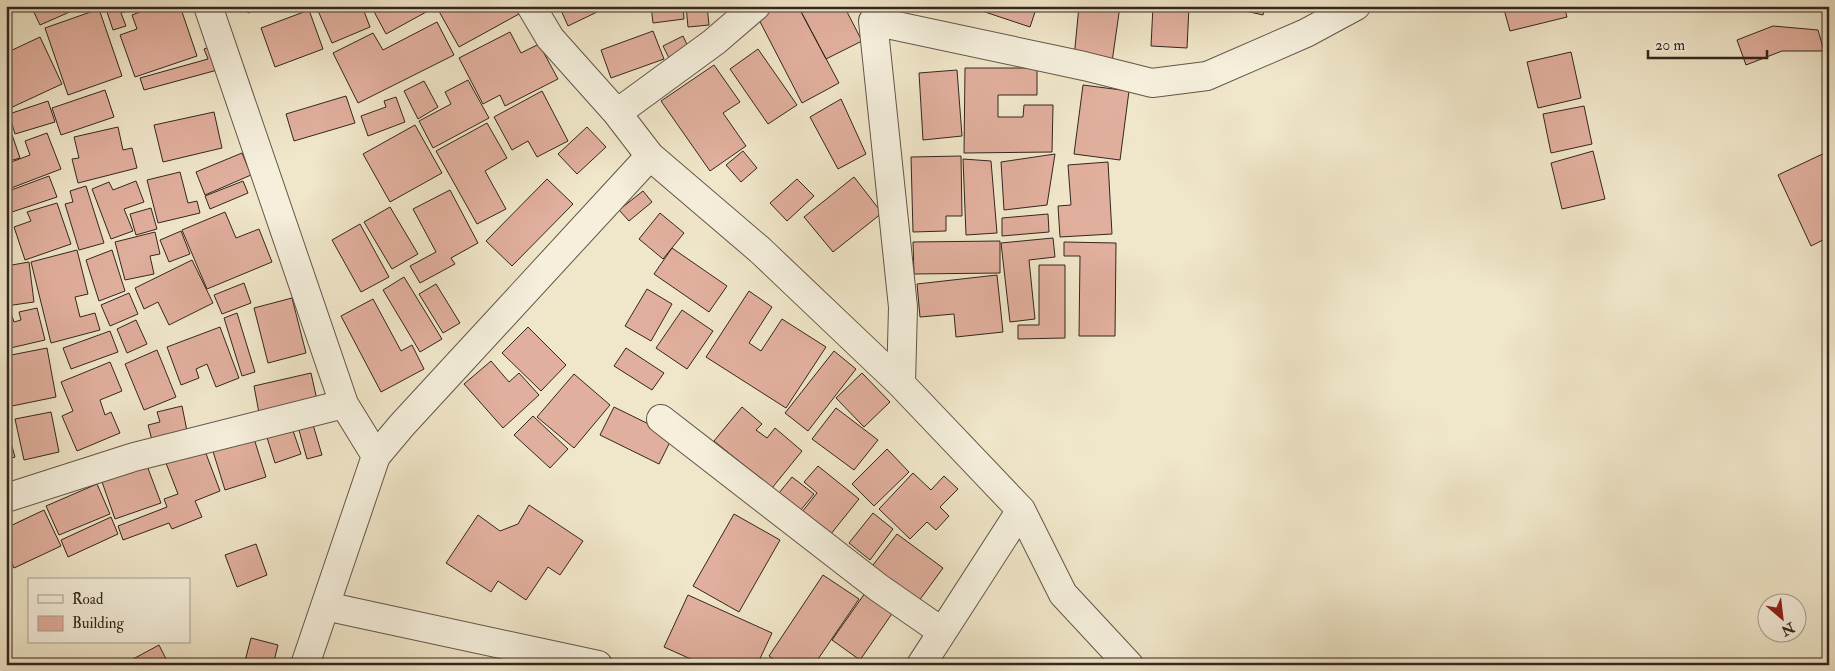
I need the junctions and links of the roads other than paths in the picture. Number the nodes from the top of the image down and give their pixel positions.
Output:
1 (208, 6) edge
2 (531, 6) edge
3 (756, 6) edge
4 (1356, 6) edge
5 (870, 13) edge
6 (617, 113) junction
7 (650, 156) junction
8 (902, 384) junction
9 (344, 404) junction
10 (662, 419) dead end
11 (376, 456) junction
12 (6, 498) edge
13 (1020, 510) junction
14 (325, 606) junction
15 (941, 632) junction
16 (305, 665) edge
17 (598, 665) edge
18 (921, 665) edge
19 (1129, 665) edge

1 - 9 street
2 - 6 street
3 - 6 street
4 - 5 street
5 - 8 street
6 - 7 street
7 - 8 street
7 - 11 street
8 - 13 street
9 - 11 street
9 - 12 street
10 - 15 street
11 - 14 street
13 - 15 street
13 - 19 street
14 - 16 street
14 - 17 street
15 - 18 street

